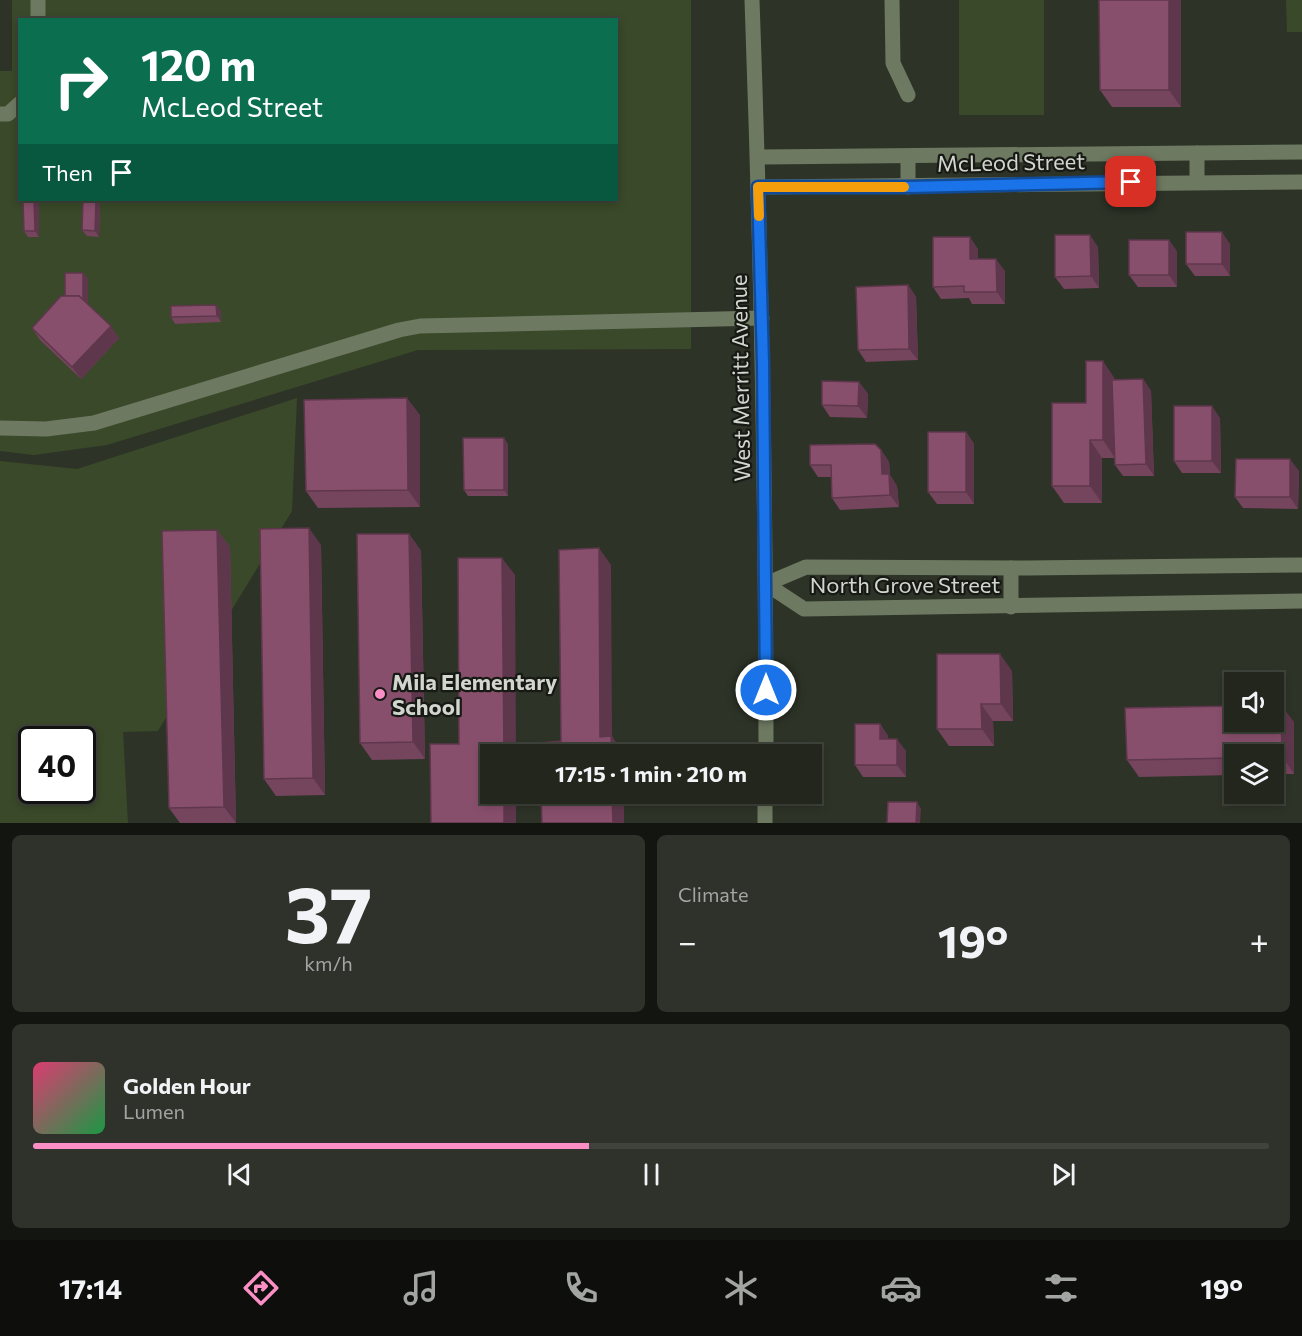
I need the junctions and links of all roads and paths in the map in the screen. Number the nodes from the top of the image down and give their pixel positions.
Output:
1 (38, 0) edge
2 (752, 0) edge
3 (892, 0) edge
4 (38, 18) edge
5 (908, 95) dead end
6 (18, 105) edge
7 (0, 114) edge
8 (1302, 152) edge
9 (1197, 153) junction
10 (908, 156) junction
11 (758, 157) junction
12 (1197, 182) junction
13 (1302, 182) edge
14 (758, 187) junction
15 (908, 187) junction
16 (762, 318) junction
17 (0, 428) edge
18 (1302, 565) edge
19 (1011, 568) junction
20 (766, 584) junction
21 (1302, 601) edge
22 (1011, 607) junction
23 (766, 744) edge
24 (765, 804) edge
25 (765, 823) edge

1 - 4 street
2 - 11 street, West Merritt Avenue
3 - 5 street
6 - 7 street
8 - 9 street, McLeod Street
9 - 10 street, McLeod Street
9 - 12 street
10 - 11 street, McLeod Street
10 - 15 street
11 - 14 street, West Merritt Avenue
12 - 13 street, McLeod Street
12 - 15 street, McLeod Street
14 - 15 street, McLeod Street
14 - 16 street, West Merritt Avenue
16 - 17 street
16 - 20 street, West Merritt Avenue
18 - 19 street, North Grove Street
19 - 20 street, North Grove Street
19 - 22 street
20 - 22 street, North Grove Street
20 - 23 street, West Merritt Avenue
21 - 22 street, North Grove Street
24 - 25 street

